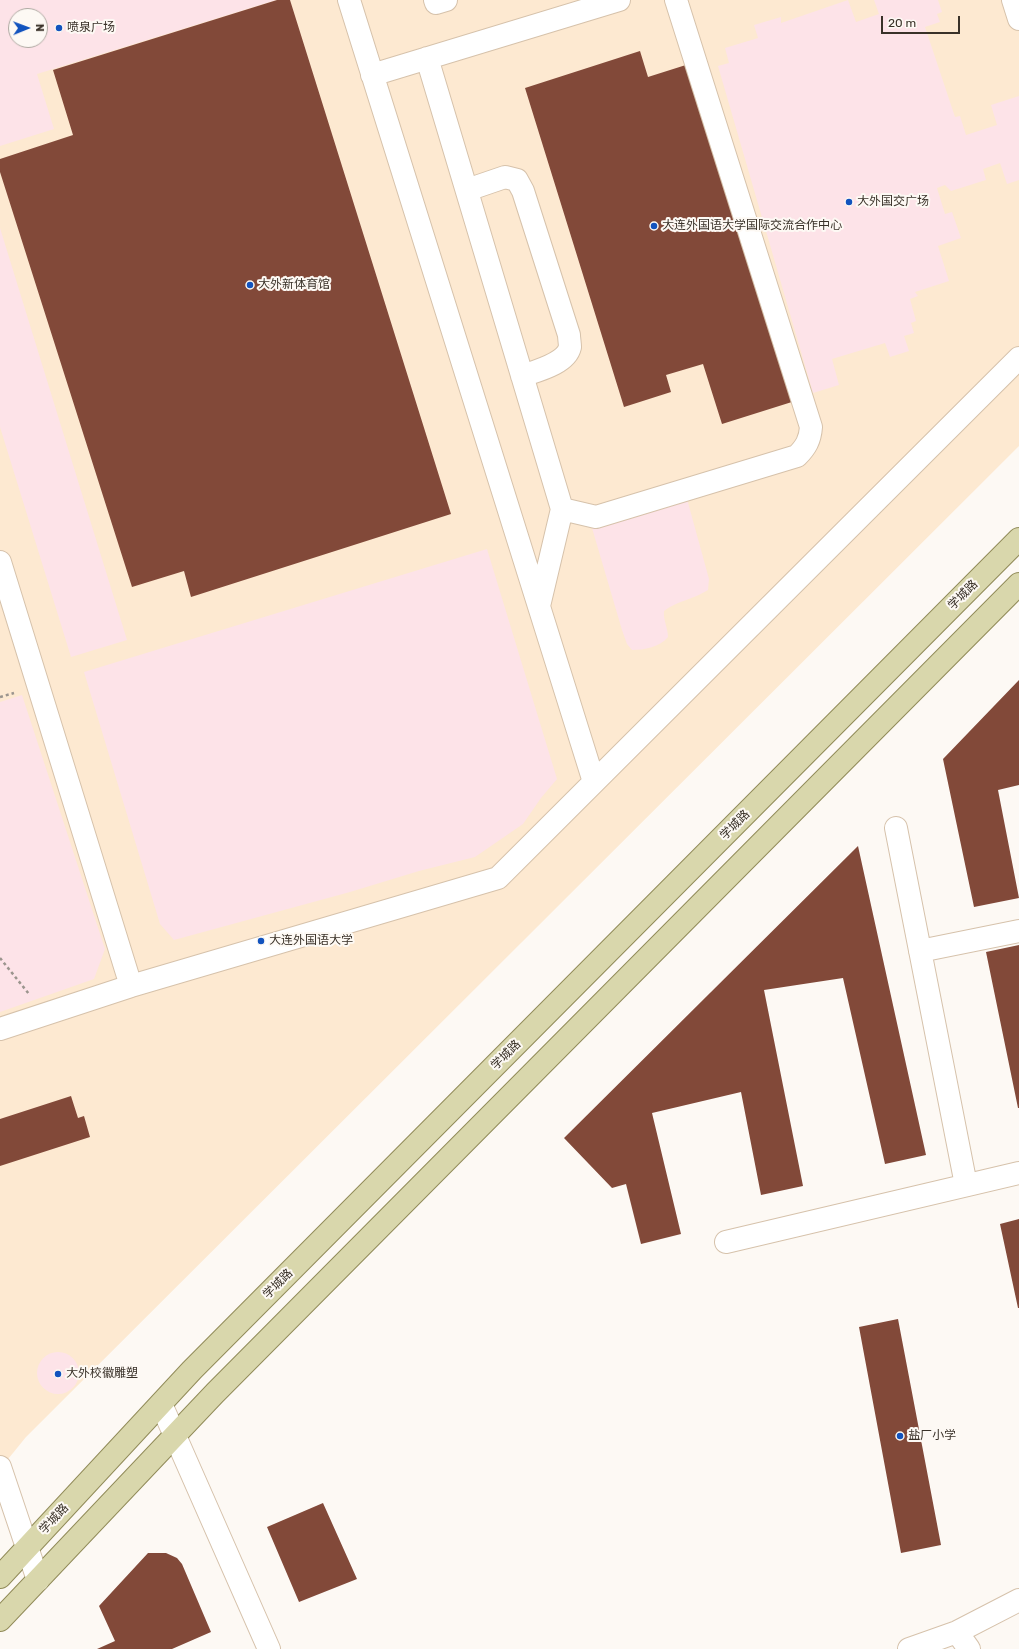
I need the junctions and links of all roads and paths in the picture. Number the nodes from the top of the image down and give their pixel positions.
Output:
1 (348, 0) edge
2 (435, 0) edge
3 (446, 0) edge
4 (619, 0) edge
5 (676, 0) edge
6 (1013, 0) edge
7 (1019, 19) edge
8 (427, 58) junction
9 (372, 75) junction
10 (467, 190) junction
11 (1019, 358) edge
12 (522, 376) junction
13 (562, 509) junction
14 (1019, 539) edge
15 (0, 562) edge
16 (1019, 584) edge
17 (539, 606) junction
18 (594, 782) junction
19 (896, 828) dead end
20 (1019, 931) edge
21 (920, 951) junction
22 (0, 958) edge
23 (131, 986) junction
24 (45, 1014) junction
25 (0, 1029) edge
26 (1019, 1173) edge
27 (966, 1186) junction
28 (726, 1242) dead end
29 (161, 1404) junction
30 (175, 1436) junction
31 (0, 1467) edge
32 (27, 1548) junction
33 (0, 1577) edge
34 (38, 1580) junction
35 (1019, 1600) edge
36 (0, 1620) edge
37 (963, 1640) edge
38 (269, 1649) edge
39 (909, 1649) edge

1 - 9 street
2 - 3 street
4 - 8 street
5 - 13 street
6 - 7 street
8 - 9 street
8 - 10 street
9 - 17 street
10 - 12 street
10 - 12 street
11 - 18 street
12 - 13 street
13 - 17 street
14 - 29 main road, 学城路
15 - 23 street
16 - 30 main road
17 - 18 street
18 - 23 street
19 - 21 street
20 - 21 street
21 - 27 street
22 - 24 path
23 - 24 street
24 - 25 street
26 - 27 street
27 - 28 street
29 - 30 street
29 - 32 main road, 学城路
30 - 34 main road
30 - 38 street
31 - 32 street
32 - 33 main road, 学城路
32 - 34 street
34 - 36 main road
35 - 37 street
37 - 39 street

